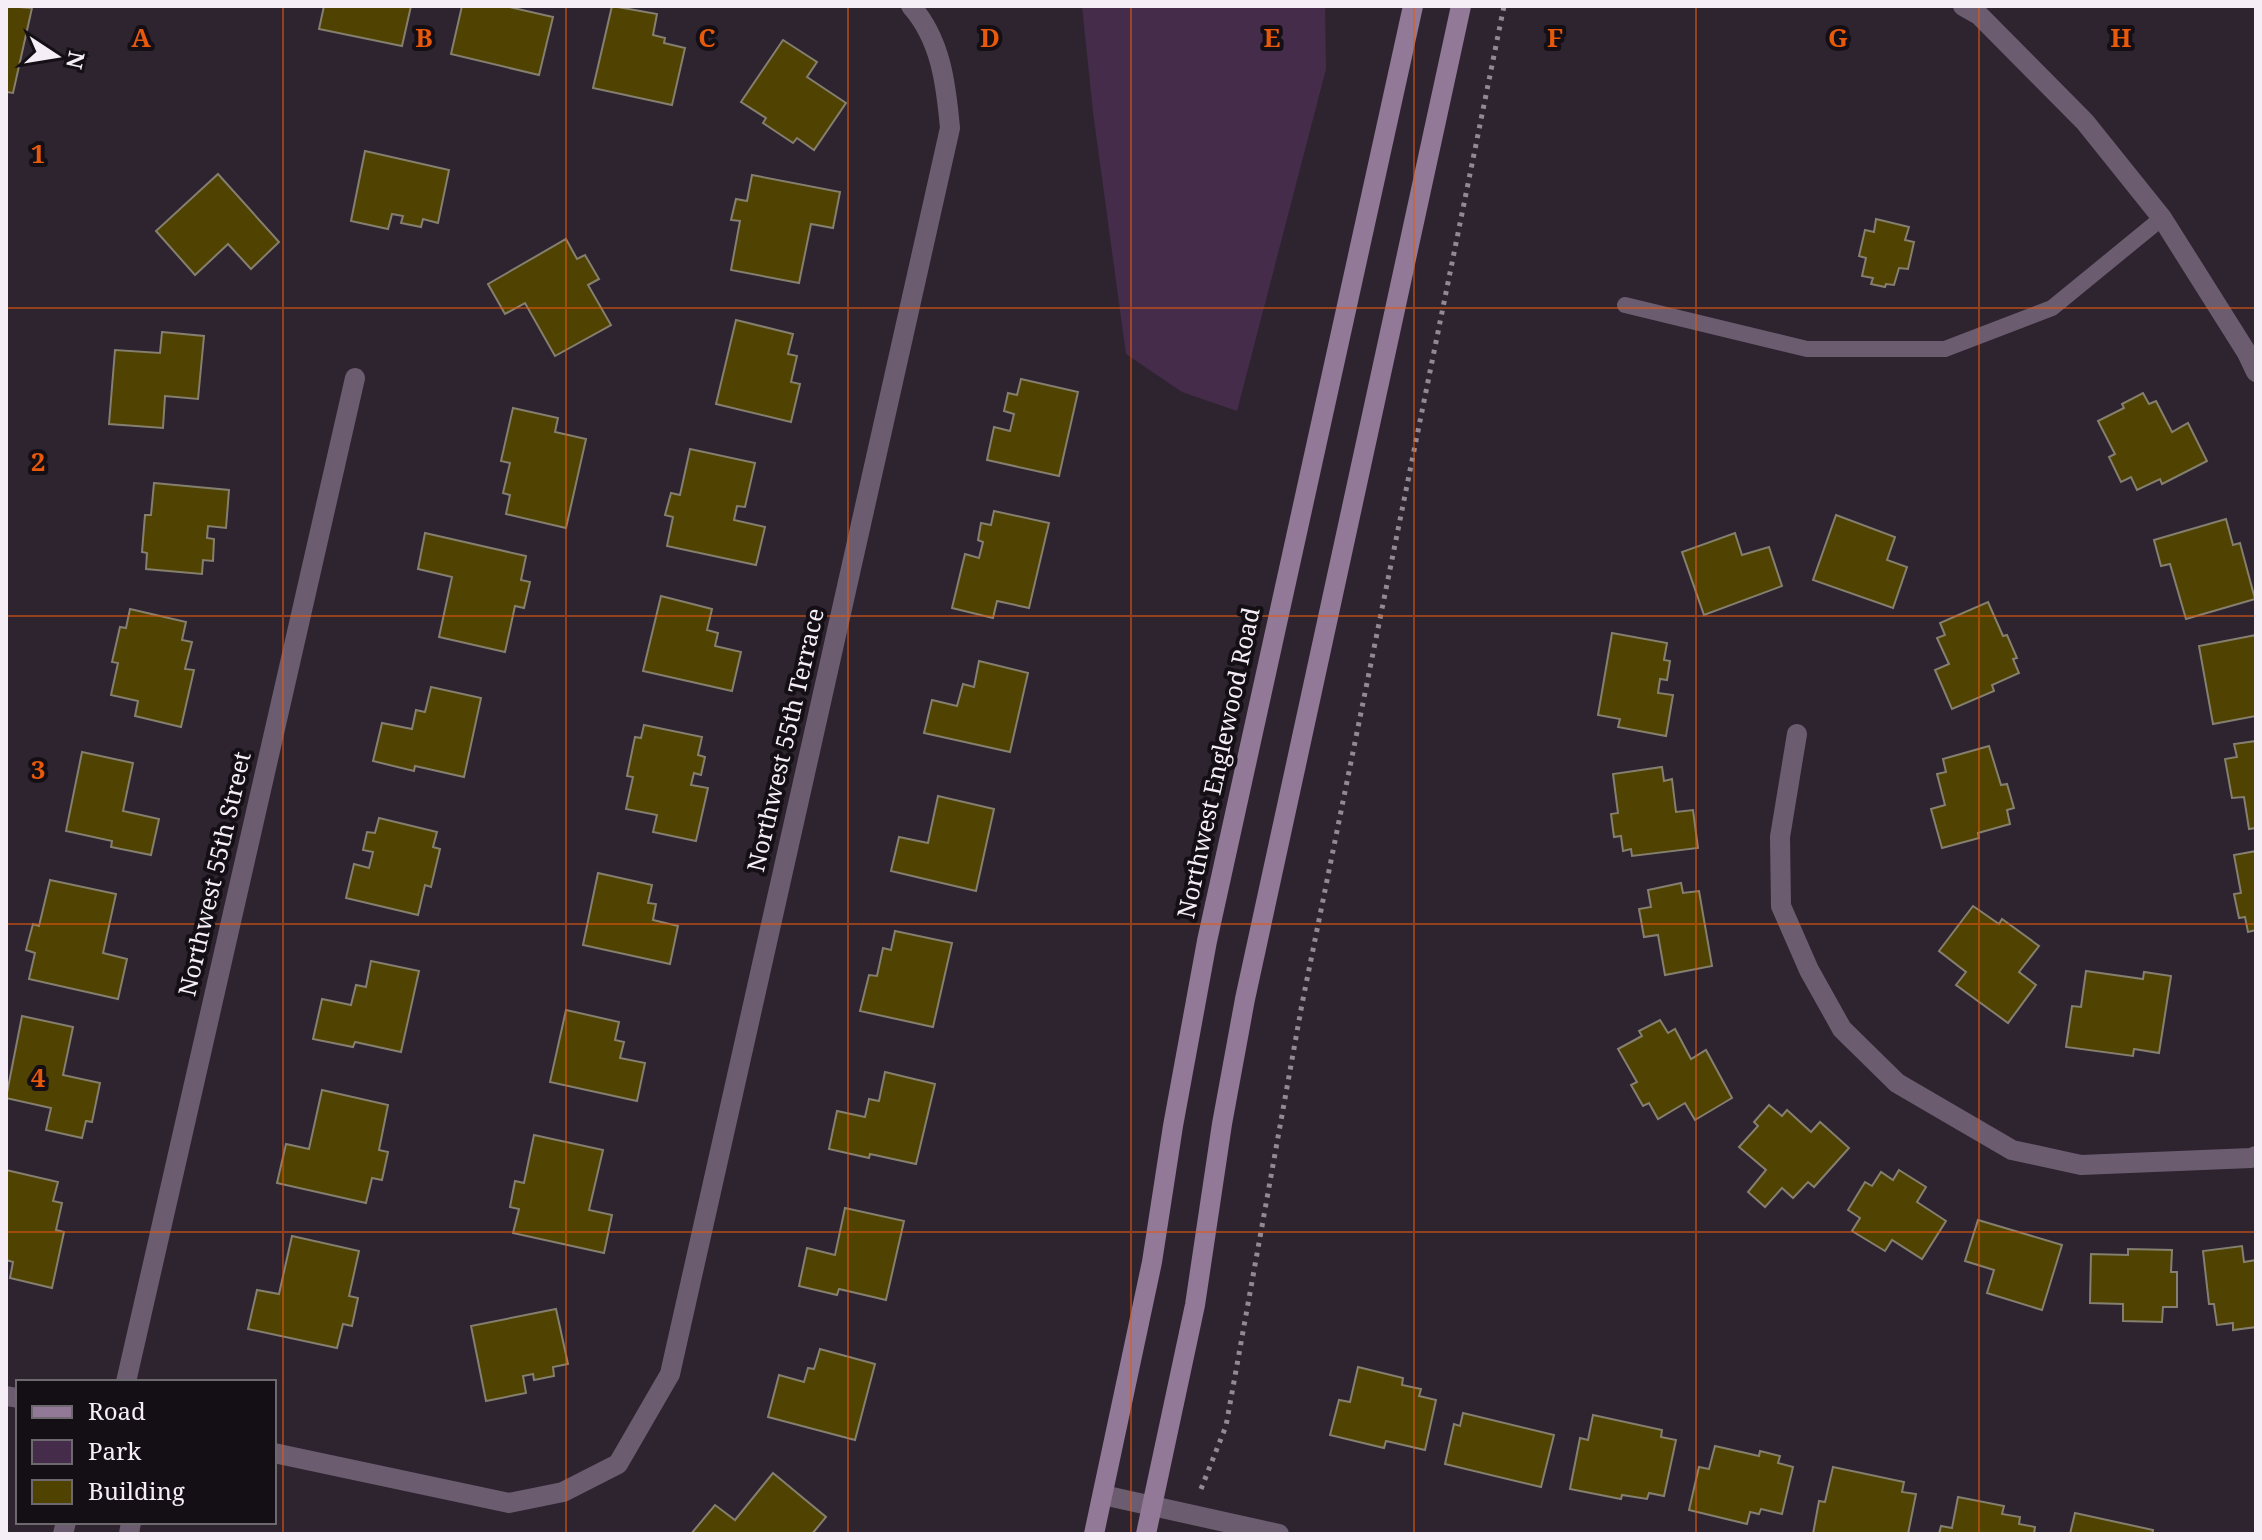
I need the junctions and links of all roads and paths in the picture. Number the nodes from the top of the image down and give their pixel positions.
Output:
1 (1413, 6) edge
2 (1461, 6) edge
3 (1504, 6) edge
4 (1963, 6) edge
5 (916, 12) edge
6 (2162, 218) junction
7 (1625, 305) dead end
8 (2256, 372) edge
9 (355, 378) dead end
10 (1797, 734) dead end
11 (2256, 1156) edge
12 (126, 1380) edge
13 (276, 1453) edge
14 (1103, 1495) junction
15 (1152, 1504) junction
16 (1192, 1514) junction
17 (1094, 1534) edge
18 (1146, 1534) edge
19 (1279, 1534) edge

1 - 14 main road, Northwest Englewood Road
2 - 15 main road
3 - 16 path
4 - 6 street
5 - 13 street, Northwest 55th Terrace
6 - 7 lane
6 - 8 street
9 - 12 street, Northwest 55th Street
10 - 11 street
14 - 15 street
14 - 17 main road, Northwest Englewood Road
15 - 16 street
15 - 18 main road
16 - 19 street

